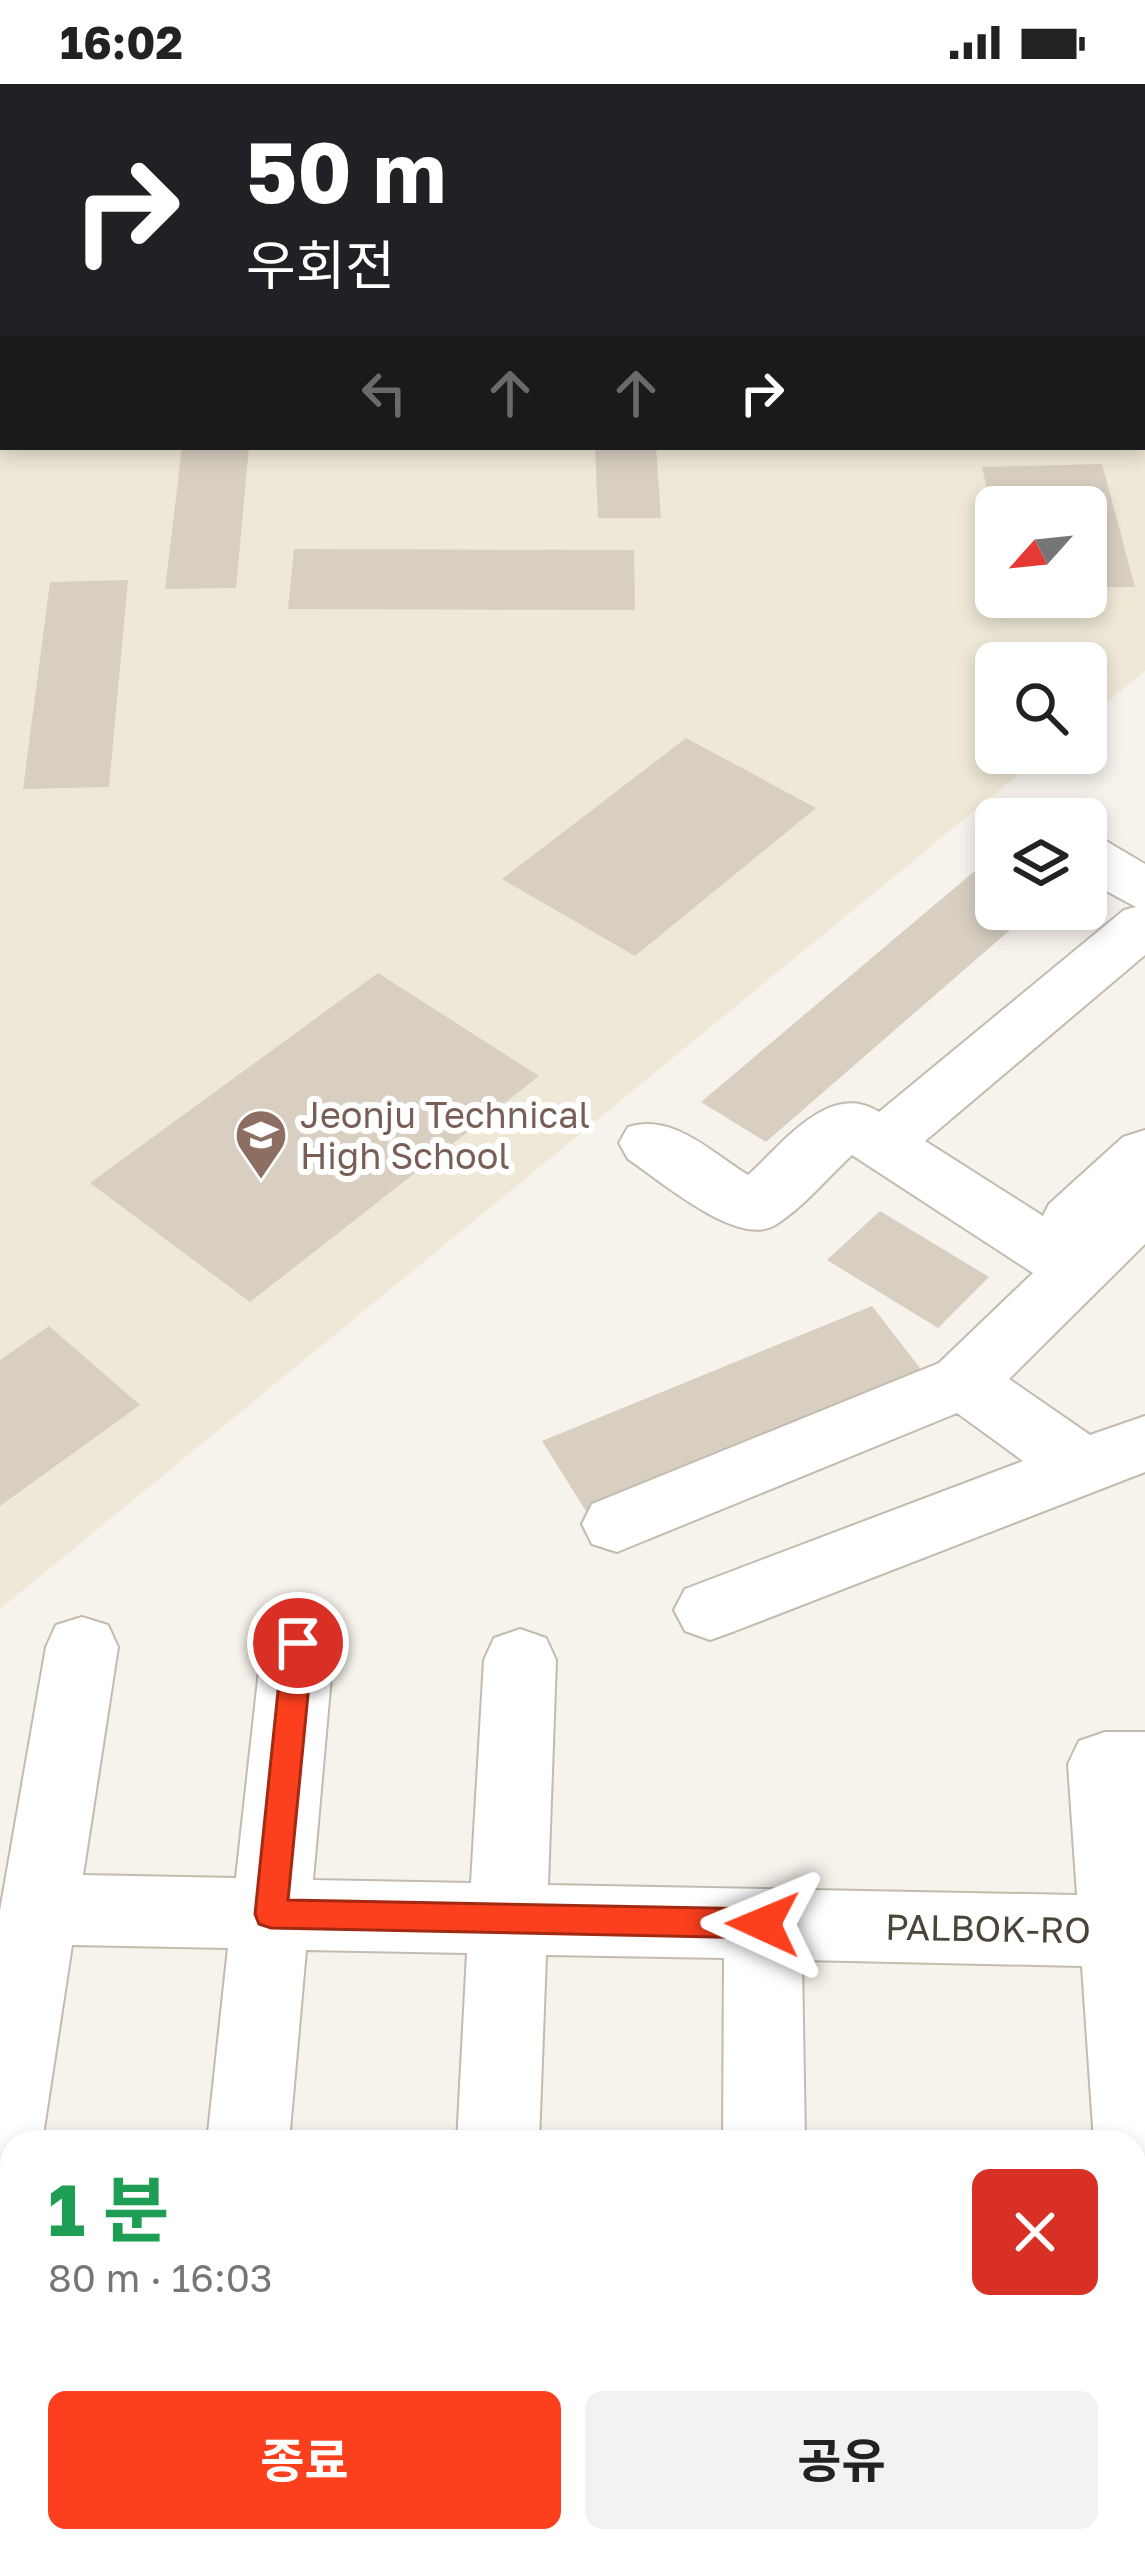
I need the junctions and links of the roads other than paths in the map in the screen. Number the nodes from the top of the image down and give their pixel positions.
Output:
1 (1145, 924) edge
2 (650, 1143) dead end
3 (881, 1144) junction
4 (1145, 1154) edge
5 (1145, 1205) edge
6 (1060, 1259) junction
7 (963, 1382) junction
8 (1115, 1455) edge
9 (617, 1524) dead end
10 (710, 1610) dead end
11 (298, 1643) dead end
12 (82, 1647) dead end
13 (520, 1660) dead end
14 (1145, 1764) edge
15 (39, 1909) junction
16 (271, 1914) junction
17 (507, 1918) junction
18 (763, 1924) junction
19 (1132, 1931) edge
20 (2, 2123) edge
21 (249, 2130) edge
22 (498, 2130) edge
23 (764, 2130) edge
24 (1140, 2130) edge

1 - 3 lane
2 - 3 lane
3 - 6 lane
4 - 6 lane
5 - 6 lane
6 - 7 lane
7 - 8 lane
7 - 9 lane
8 - 10 lane
11 - 16 lane
12 - 15 lane
13 - 17 lane
14 - 19 lane
15 - 16 lane, PALBOK-RO
15 - 20 lane
16 - 17 lane, PALBOK-RO
16 - 21 lane
17 - 18 lane, PALBOK-RO
17 - 22 lane
18 - 19 lane, PALBOK-RO
18 - 23 lane
19 - 24 lane

